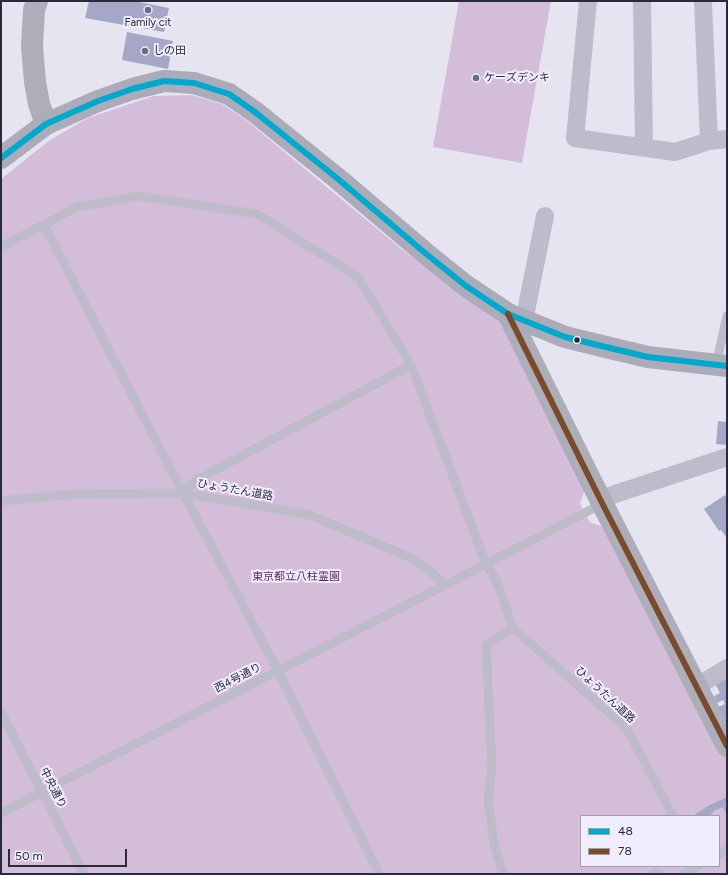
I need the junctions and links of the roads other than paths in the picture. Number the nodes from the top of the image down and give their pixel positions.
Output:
1 (37, 1) edge
2 (588, 1) edge
3 (642, 1) edge
4 (703, 1) edge
5 (46, 124) junction
6 (727, 139) edge
7 (709, 141) junction
8 (644, 147) junction
9 (1, 158) edge
10 (545, 216) dead end
11 (44, 225) junction
12 (1, 247) edge
13 (727, 316) edge
14 (516, 317) junction
15 (411, 365) junction
16 (721, 365) edge
17 (727, 457) edge
18 (183, 493) junction
19 (1, 501) edge
20 (601, 502) junction
21 (486, 564) junction
22 (446, 585) junction
23 (513, 628) junction
24 (727, 668) edge
25 (278, 671) junction
26 (696, 687) junction
27 (1, 712) edge
28 (727, 746) edge
29 (42, 792) junction
30 (1, 813) edge
31 (672, 815) edge
32 (697, 867) edge
33 (84, 874) edge
34 (379, 874) edge
35 (503, 874) edge
36 (652, 874) edge
37 (661, 874) edge
38 (683, 874) edge

1 - 5 street
2 - 8 street
3 - 8 street
4 - 7 street
5 - 9 main road
5 - 14 main road
6 - 7 street
7 - 8 street
10 - 14 street
11 - 12 lane
11 - 15 lane
11 - 18 lane
13 - 16 lane
14 - 16 main road
14 - 20 street
15 - 18 lane
15 - 21 lane
17 - 20 street
18 - 19 lane, ひょうたん道路
18 - 22 lane, ひょうたん道路
18 - 25 lane
20 - 21 lane, 西4号通り
20 - 26 street
21 - 22 lane, 西4号通り
21 - 23 lane
22 - 25 lane, 西4号通り
23 - 31 lane, ひょうたん道路
23 - 35 lane
24 - 26 street
25 - 29 lane, 西4号通り
25 - 34 lane
26 - 28 street
27 - 29 lane, 中央通り
29 - 30 lane, 西4号通り
29 - 33 lane, 中央通り
32 - 38 lane
36 - 37 lane

